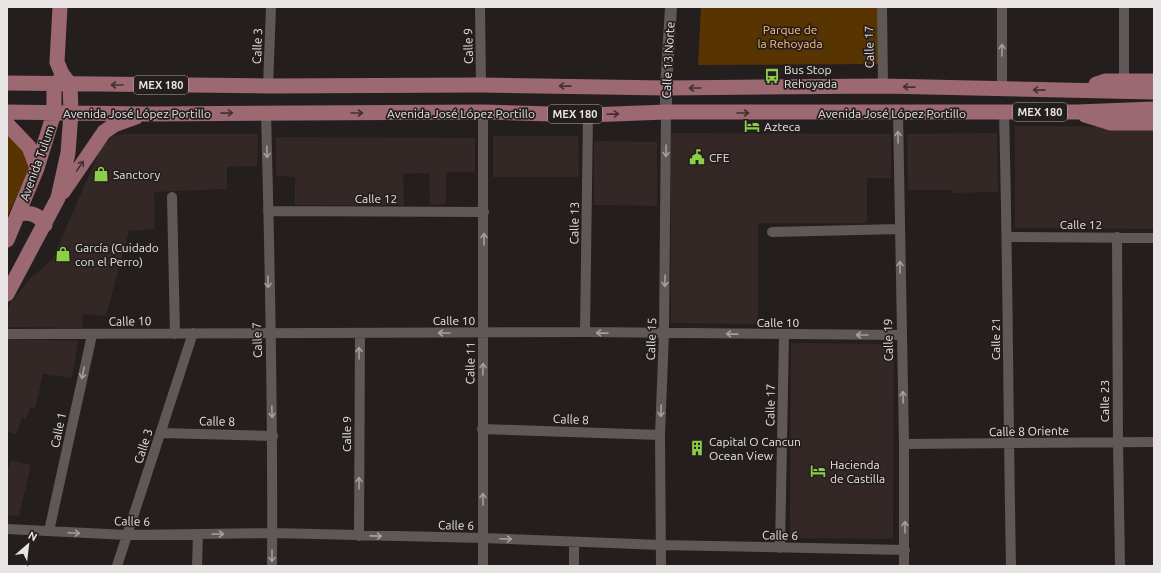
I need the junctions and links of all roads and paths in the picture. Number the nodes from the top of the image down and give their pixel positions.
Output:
1 (60, 7) edge
2 (271, 7) edge
3 (480, 7) edge
4 (671, 7) edge
5 (882, 7) edge
6 (1002, 7) edge
7 (1124, 7) edge
8 (1154, 81) edge
9 (7, 84) edge
10 (54, 84) junction
11 (70, 84) junction
12 (481, 85) junction
13 (268, 86) junction
14 (883, 86) junction
15 (1123, 86) junction
16 (666, 88) junction
17 (1002, 89) junction
18 (1154, 92) edge
19 (1154, 110) edge
20 (7, 112) edge
21 (483, 112) junction
22 (666, 112) junction
23 (1004, 112) junction
24 (1077, 112) junction
25 (54, 113) junction
26 (71, 113) junction
27 (266, 113) junction
28 (898, 113) junction
29 (146, 114) junction
30 (588, 114) junction
31 (1154, 123) edge
32 (7, 124) edge
33 (37, 168) junction
34 (58, 198) junction
35 (172, 198) dead end
36 (268, 211) junction
37 (484, 212) junction
38 (18, 214) junction
39 (45, 225) junction
40 (900, 229) junction
41 (772, 232) dead end
42 (1008, 237) junction
43 (1117, 237) junction
44 (1154, 238) edge
45 (7, 240) edge
46 (7, 294) edge
47 (585, 332) junction
48 (193, 333) junction
49 (269, 333) junction
50 (360, 333) junction
51 (484, 333) junction
52 (664, 333) junction
53 (7, 334) edge
54 (174, 334) junction
55 (92, 335) junction
56 (784, 335) junction
57 (901, 335) junction
58 (482, 429) junction
59 (161, 433) junction
60 (660, 435) junction
61 (273, 436) junction
62 (1118, 442) junction
63 (1154, 442) edge
64 (904, 444) junction
65 (1008, 444) junction
66 (7, 529) edge
67 (49, 531) junction
68 (198, 534) junction
69 (272, 534) junction
70 (127, 535) junction
71 (359, 536) junction
72 (483, 538) junction
73 (574, 542) junction
74 (661, 546) junction
75 (780, 548) junction
76 (905, 550) junction
77 (117, 566) edge
78 (197, 566) edge
79 (272, 566) edge
80 (483, 566) edge
81 (574, 566) edge
82 (661, 566) edge
83 (904, 566) edge
84 (1011, 566) edge
85 (1120, 566) edge

1 - 11 main road
2 - 13 street, Calle 3
3 - 12 street, Calle 9
4 - 16 street, Calle 13 Norte
5 - 14 street, Calle 17
17 -> 6 street
7 - 15 street
8 - 15 main road
9 - 10 main road, Avenida José López Portillo / MEX 180
10 - 11 main road, Avenida José López Portillo / MEX 180
10 - 25 main road, Avenida Tulum
13 -> 11 main road, Avenida José López Portillo / MEX 180
11 - 26 main road, Avenida Tulum
12 - 13 main road, Avenida José López Portillo / MEX 180
16 -> 12 main road, Avenida José López Portillo / MEX 180
14 -> 16 main road, Avenida José López Portillo / MEX 180
17 -> 14 main road, Avenida José López Portillo / MEX 180
15 -> 17 main road, Avenida José López Portillo / MEX 180
15 - 18 main road, Avenida José López Portillo / MEX 180
16 - 22 street, Calle 13 Norte
19 - 24 main road, Avenida José López Portillo / MEX 180
20 - 25 main road, Avenida José López Portillo / MEX 180
27 -> 21 main road, Avenida José López Portillo / MEX 180
21 - 30 main road, Avenida José López Portillo / MEX 180
21 - 37 street, Calle 11
22 -> 28 main road, Avenida José López Portillo / MEX 180
30 -> 22 main road, Avenida José López Portillo / MEX 180
22 -> 52 street, Calle 15
23 - 24 main road, Avenida José López Portillo / MEX 180
23 - 28 main road, Avenida José López Portillo / MEX 180
23 - 42 street, Calle 21
24 - 31 main road
25 - 26 main road, Avenida José López Portillo / MEX 180
25 - 33 main road, Avenida Tulum
26 - 29 main road, Avenida José López Portillo / MEX 180
26 - 34 main road, Avenida Tulum
29 -> 27 main road, Avenida José López Portillo / MEX 180
27 -> 36 street, Calle 7
40 -> 28 street, Calle 19
34 -> 29 main road
30 - 47 street, Calle 13
32 - 33 main road
33 - 38 main road, Avenida Tulum
34 - 39 main road, Avenida Tulum
35 - 54 street
36 - 37 street, Calle 12
36 -> 49 street, Calle 7
51 -> 37 street, Calle 11
38 - 39 main road
38 - 45 main road, Avenida Tulum
39 - 46 main road, Avenida Tulum
40 - 41 street
57 -> 40 street, Calle 19
42 - 43 street, Calle 12
42 - 65 street, Calle 21
43 - 44 street, Calle 12
43 - 62 street, Calle 23
47 - 51 street, Calle 10
52 -> 47 street, Calle 10
48 - 49 street, Calle 10
48 - 54 street, Calle 10
48 - 59 street, Calle 3
49 - 50 street, Calle 10
49 -> 61 street, Calle 7
51 -> 50 street, Calle 10
71 -> 50 street, Calle 9
58 -> 51 street, Calle 11
56 -> 52 street, Calle 10
52 -> 60 street, Calle 15
53 - 55 street, Calle 10
54 - 55 street, Calle 10
55 -> 67 street, Calle 1
57 -> 56 street, Calle 10
56 - 75 street, Calle 17
64 -> 57 street, Calle 19
58 - 60 street, Calle 8
72 -> 58 street, Calle 11
59 - 61 street, Calle 8
59 - 70 street, Calle 3
60 - 74 street, Calle 15
61 - 69 street, Calle 7
62 - 63 street, Calle 8 Oriente
62 - 65 street, Calle 8 Oriente
62 - 85 street, Calle 23
64 - 65 street, Calle 8 Oriente
76 -> 64 street, Calle 19
65 - 84 street, Calle 21
66 - 67 street, Calle 6
67 -> 70 street, Calle 6
68 -> 69 street, Calle 6
68 - 70 street, Calle 6
68 - 78 street
69 - 71 street, Calle 6
69 -> 79 street, Calle 7
70 - 77 street, Calle 3
71 -> 72 street, Calle 6
72 -> 73 street, Calle 6
72 - 80 street, Calle 11
73 - 74 street, Calle 6
73 - 81 street
74 - 75 street, Calle 6
74 - 82 street, Calle 15
75 - 76 street, Calle 6
76 - 83 street, Calle 19

